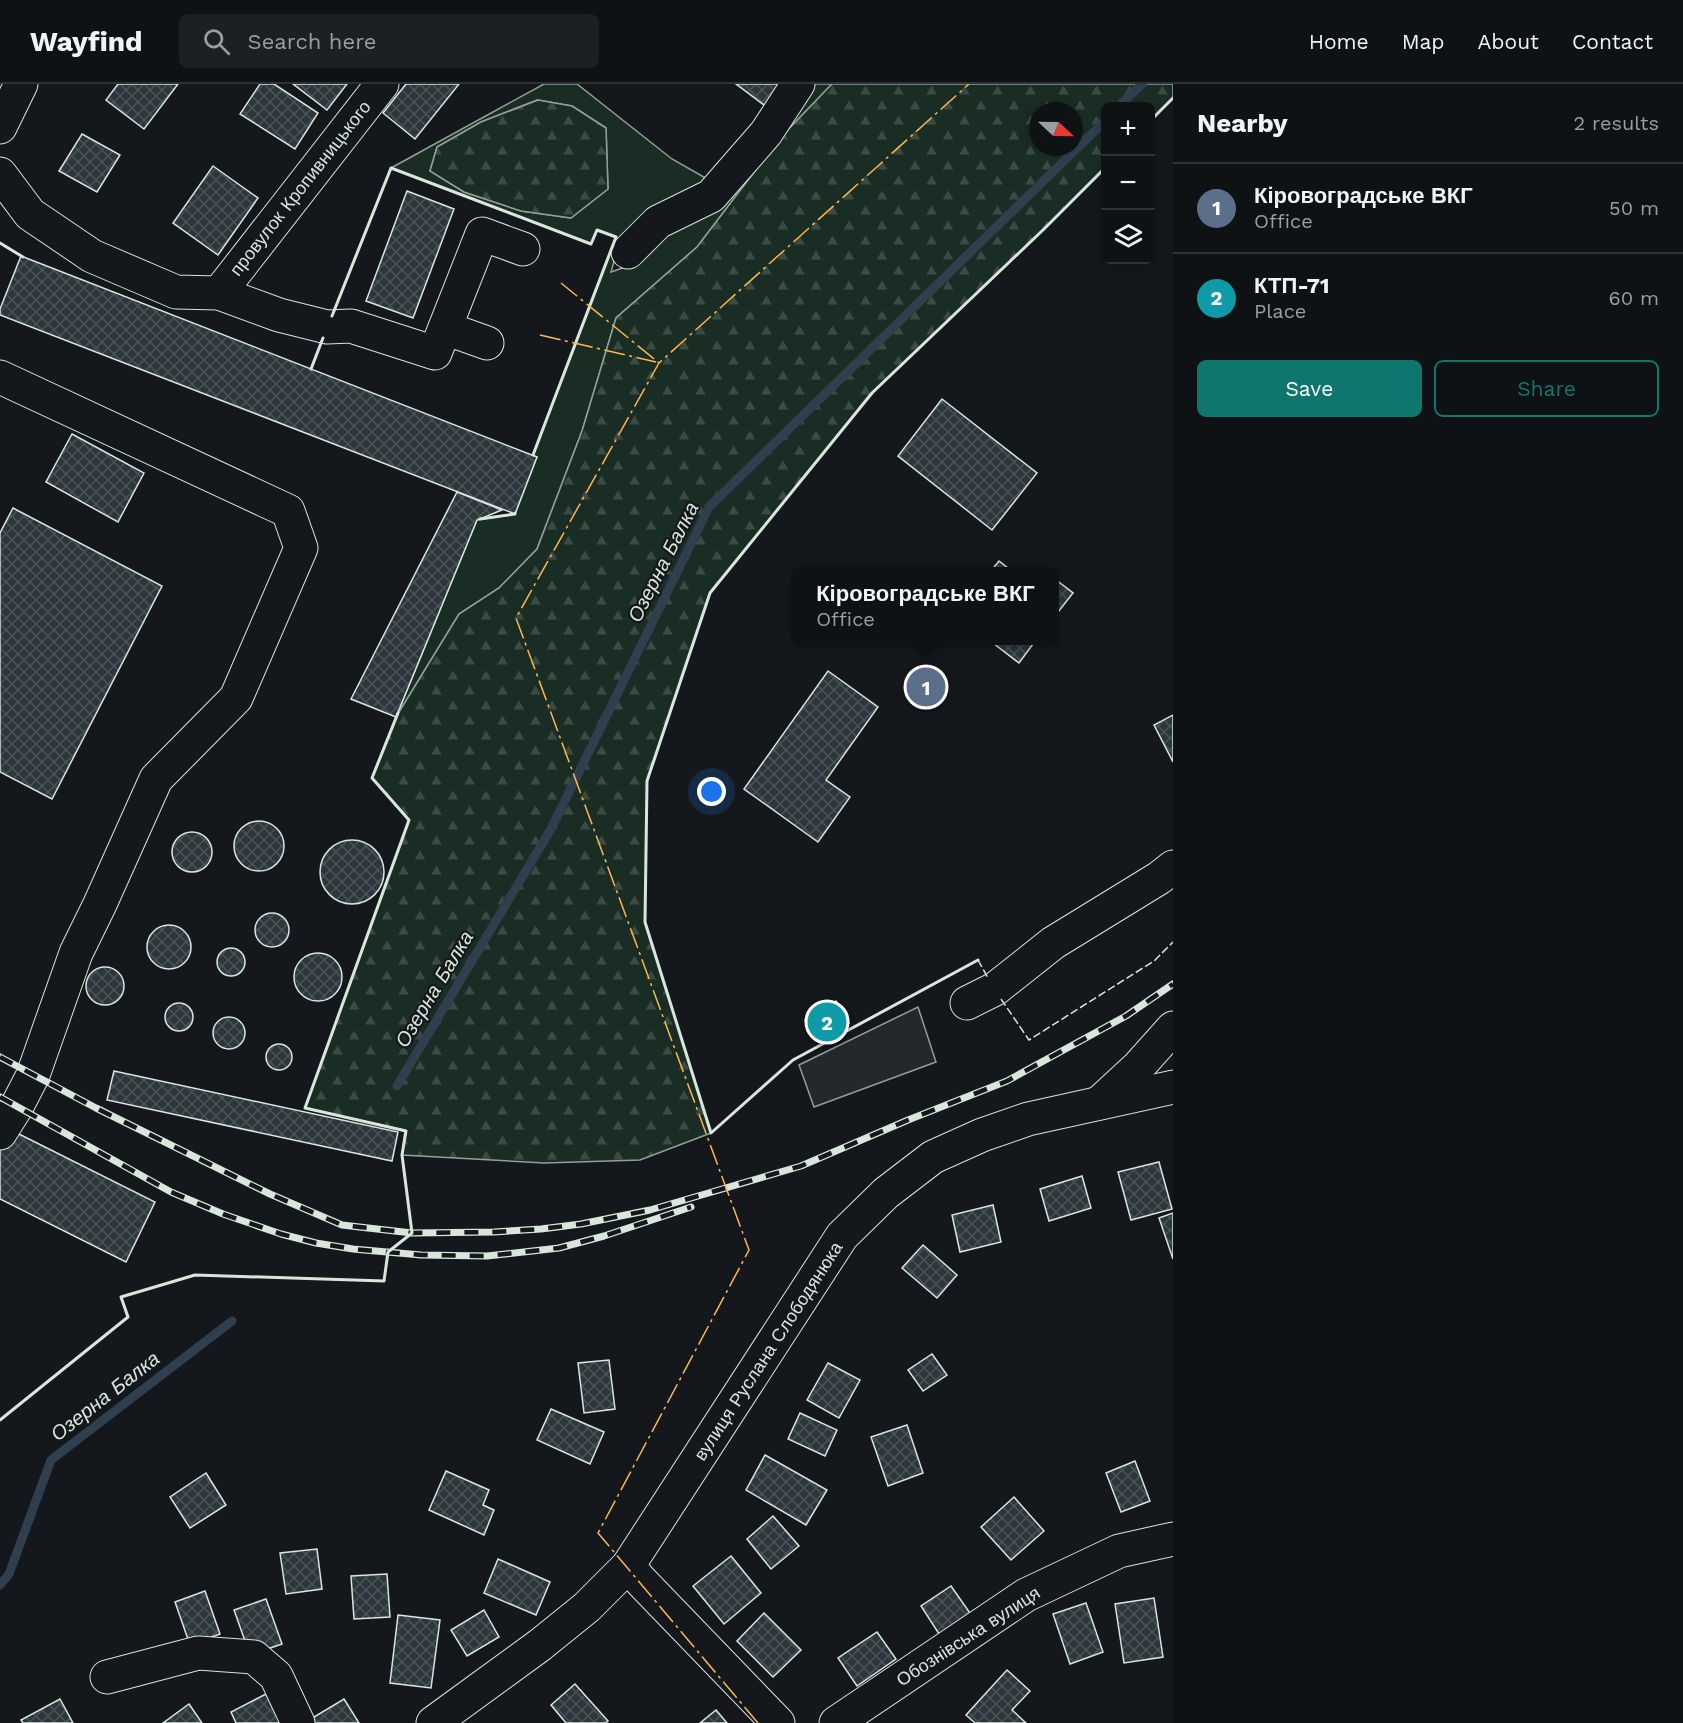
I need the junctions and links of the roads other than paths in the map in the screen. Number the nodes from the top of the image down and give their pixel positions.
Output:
1 (21, 84) edge
2 (382, 84) edge
3 (798, 84) edge
4 (0, 127) edge
5 (0, 174) edge
6 (523, 249) dead end
7 (628, 252) dead end
8 (219, 293) junction
9 (445, 328) junction
10 (487, 343) dead end
11 (0, 378) edge
12 (1173, 867) edge
13 (967, 1003) dead end
14 (1173, 1028) edge
15 (1173, 1088) edge
16 (1099, 1103) junction
17 (0, 1133) edge
18 (1173, 1539) edge
19 (628, 1566) junction
20 (107, 1677) dead end
21 (298, 1723) edge
22 (433, 1723) edge
23 (778, 1723) edge
24 (836, 1723) edge

1 - 4 street
2 - 8 street, провулок Кропивницького
3 - 7 street
5 - 8 street
6 - 9 street
8 - 9 street
9 - 10 street
11 - 17 street
12 - 13 street
14 - 16 street
15 - 16 street, вулиця Руслана Слободянюка
16 - 19 street, вулиця Руслана Слободянюка
18 - 24 street, Обознівська вулиця
19 - 22 street, вулиця Руслана Слободянюка
19 - 23 street
20 - 21 street

